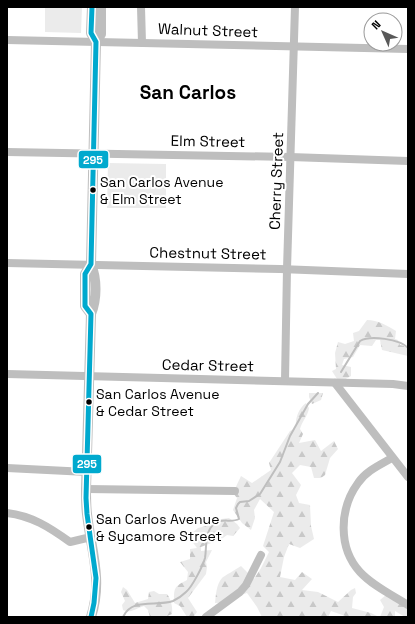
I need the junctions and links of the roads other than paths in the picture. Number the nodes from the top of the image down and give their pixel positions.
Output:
1 (92, 7) edge
2 (101, 7) edge
3 (141, 7) edge
4 (295, 7) edge
5 (7, 40) edge
6 (96, 42) junction
7 (142, 43) junction
8 (293, 47) junction
9 (408, 49) edge
10 (7, 152) edge
11 (93, 154) junction
12 (290, 157) junction
13 (408, 160) edge
14 (7, 263) edge
15 (91, 264) junction
16 (287, 269) junction
17 (408, 274) edge
18 (7, 374) edge
19 (90, 377) junction
20 (286, 380) junction
21 (335, 383) junction
22 (408, 386) edge
23 (392, 458) junction
24 (7, 468) edge
25 (87, 472) junction
26 (408, 477) edge
27 (86, 489) junction
28 (235, 491) dead end
29 (7, 513) edge
30 (91, 537) junction
31 (261, 555) dead end
32 (408, 605) edge
33 (91, 617) edge
34 (206, 617) edge

1 - 6 main road
2 - 6 main road
3 - 7 street
4 - 8 street, Cherry Street
5 - 6 street, Walnut Street
6 - 7 street, Walnut Street
6 - 11 main road
7 - 8 street, Walnut Street
8 - 9 street, Walnut Street
8 - 12 street, Cherry Street
10 - 11 street, Elm Street
11 - 12 street, Elm Street
11 - 15 main road
12 - 13 street, Elm Street
12 - 16 street, Cherry Street
14 - 15 street, Chestnut Street
15 - 16 street, Chestnut Street
15 - 19 main road
16 - 17 street, Chestnut Street
16 - 20 street, Cherry Street
18 - 19 street, Cedar Street
19 - 20 street, Cedar Street
19 - 25 main road
20 - 21 street, Cedar Street
21 - 22 street, Cedar Street
21 - 23 street
23 - 26 street
23 - 32 street
24 - 25 street
25 - 27 main road
27 - 28 street
27 - 30 main road
29 - 30 street
30 - 33 main road
31 - 34 street

